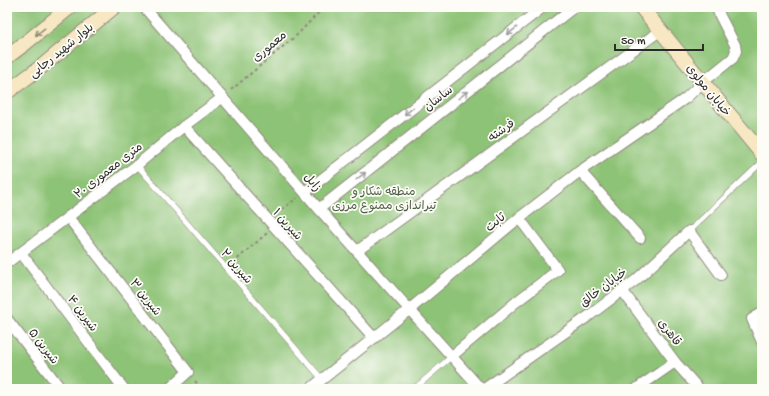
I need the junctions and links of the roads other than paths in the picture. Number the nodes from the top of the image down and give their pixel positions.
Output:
1 (70, 7) edge
2 (114, 7) edge
3 (144, 7) edge
4 (543, 7) edge
5 (574, 7) edge
6 (720, 7) edge
7 (644, 8) edge
8 (660, 30) junction
9 (7, 57) edge
10 (703, 82) junction
11 (7, 92) edge
12 (223, 97) junction
13 (184, 126) junction
14 (762, 154) edge
15 (762, 162) edge
16 (137, 165) junction
17 (580, 171) junction
18 (305, 192) junction
19 (319, 209) junction
20 (68, 217) junction
21 (519, 218) junction
22 (689, 231) junction
23 (640, 238) dead end
24 (357, 251) junction
25 (21, 253) junction
26 (7, 263) edge
27 (721, 275) dead end
28 (622, 290) junction
29 (410, 309) junction
30 (762, 313) edge
31 (7, 320) edge
32 (374, 338) junction
33 (762, 342) edge
34 (452, 356) junction
35 (676, 362) junction
36 (322, 379) junction
37 (61, 389) edge
38 (124, 389) edge
39 (169, 389) edge
40 (310, 389) edge
41 (414, 389) edge
42 (481, 389) edge
43 (484, 389) edge
44 (636, 389) edge
45 (699, 389) edge

1 -> 9 main road
2 - 11 main road, بلوار شهید رجایی
3 - 12 street, زابل
4 -> 18 street, ساسان
19 -> 5 street, ساسان
6 - 10 street, ثابت
7 - 8 main road, خیابان مولوی
8 - 10 main road, خیابان مولوی
8 - 24 street, فرشته
10 - 14 main road, خیابان مولوی
10 - 17 street, ثابت
12 - 13 street, ۲۰ متری معموری
12 - 18 street, زابل
13 - 16 street, ۲۰ متری معموری
13 - 32 street, شیرین ۱
15 - 22 lane
16 - 20 street, ۲۰ متری معموری
16 - 36 lane, شیرین ۲
17 - 21 street, ثابت
17 - 23 street
18 - 19 street, زابل
19 - 24 street, زابل
20 - 25 street, ۲۰ متری معموری
20 - 39 street, شیرین ۳
21 - 29 street, ثابت
21 - 34 street
22 - 27 street
22 - 28 street, خیابان خالق
24 - 29 street, زابل
25 - 26 street, ۲۰ متری معموری
25 - 38 street, شیرین ۴
28 - 35 street, قاهری
28 - 43 street, خیابان خالق
29 - 32 street, ثابت
29 - 34 street, زابل
30 - 33 street
31 - 37 street, شیرین ۵
32 - 36 street, ثابت
34 - 41 lane
34 - 42 street, زابل
35 - 44 street
35 - 45 street, قاهری
36 - 40 street, ثابت

